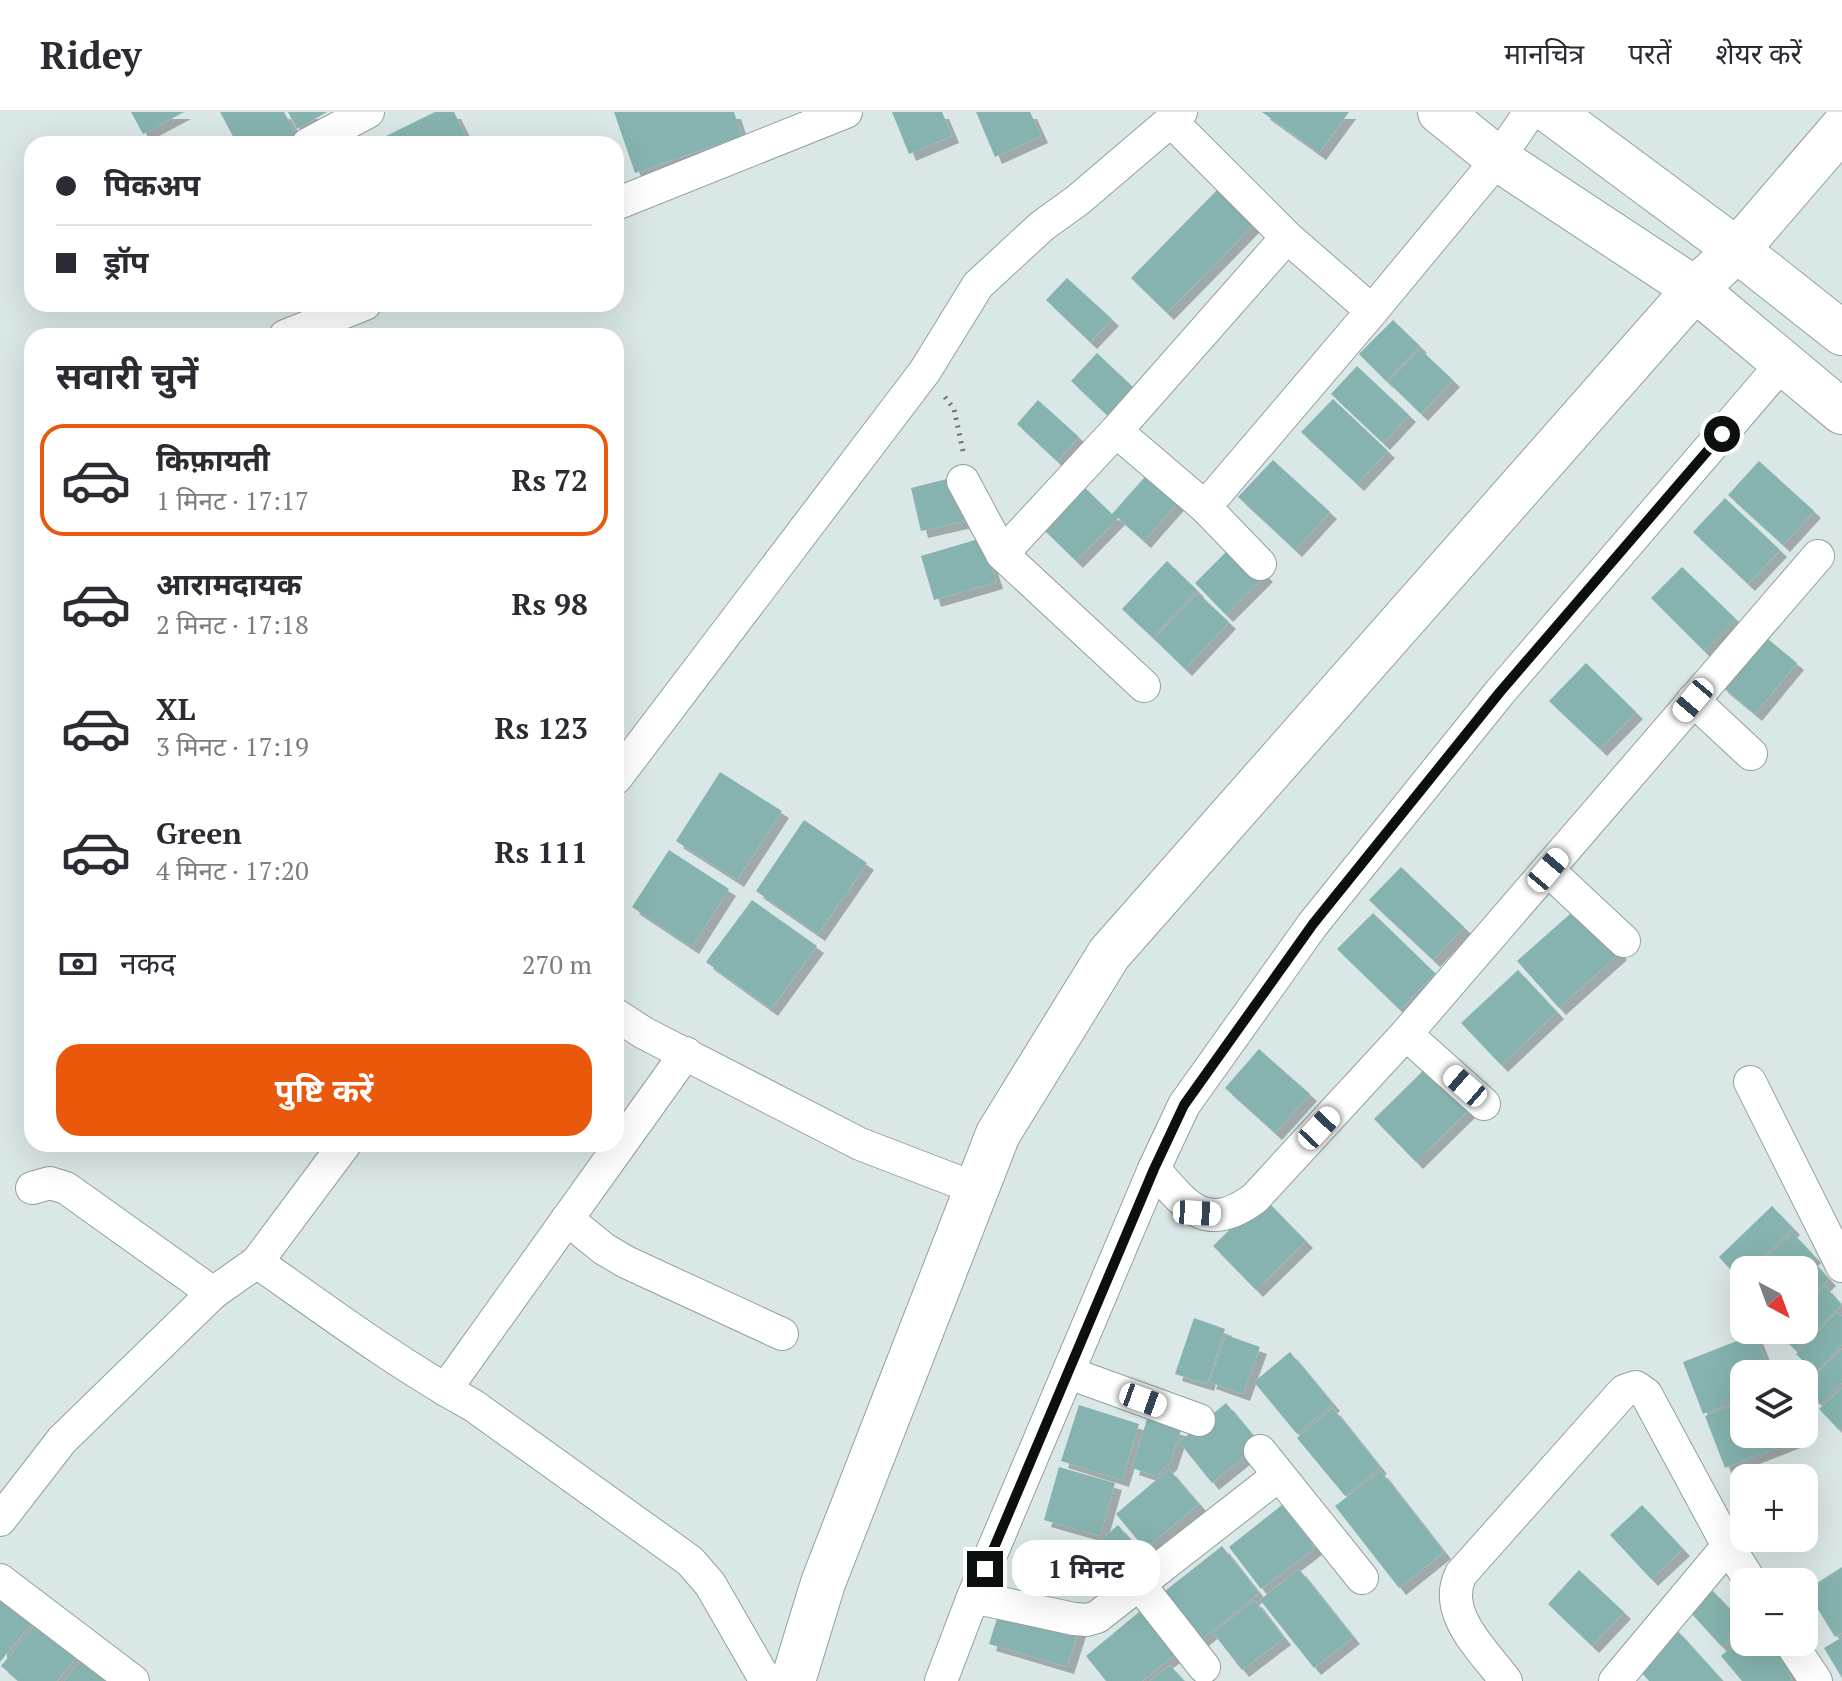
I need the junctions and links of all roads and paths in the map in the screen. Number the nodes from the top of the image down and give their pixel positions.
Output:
1 (368, 112) edge
2 (846, 112) edge
3 (1440, 112) edge
4 (1530, 112) edge
5 (1551, 112) edge
6 (1176, 116) edge
7 (1842, 128) edge
8 (323, 136) edge
9 (1498, 159) junction
10 (624, 201) edge
11 (1287, 237) junction
12 (1737, 250) junction
13 (1695, 289) junction
14 (1372, 311) junction
15 (345, 312) edge
16 (305, 328) edge
17 (1842, 333) edge
18 (1782, 364) junction
19 (925, 371) junction
20 (1842, 412) edge
21 (1116, 431) junction
22 (963, 481) joint
23 (1205, 507) junction
24 (1002, 554) junction
25 (1818, 556) dead end
26 (1260, 564) dead end
27 (1144, 686) dead end
28 (1693, 700) junction
29 (1751, 754) dead end
30 (624, 767) edge
31 (1548, 870) junction
32 (1624, 941) dead end
33 (624, 1020) edge
34 (1406, 1034) junction
35 (686, 1053) junction
36 (1750, 1082) dead end
37 (1484, 1104) dead end
38 (624, 1139) edge
39 (339, 1152) edge
40 (615, 1152) edge
41 (1154, 1169) junction
42 (32, 1188) dead end
43 (977, 1189) junction
44 (567, 1219) junction
45 (257, 1262) junction
46 (1842, 1266) edge
47 (213, 1293) junction
48 (782, 1334) dead end
49 (1069, 1373) junction
50 (445, 1390) junction
51 (1199, 1420) dead end
52 (0, 1520) edge
53 (1728, 1546) junction
54 (1742, 1568) edge
55 (1362, 1578) dead end
56 (0, 1580) edge
57 (1139, 1584) junction
58 (973, 1597) junction
59 (1799, 1656) edge
60 (1204, 1667) dead end
61 (133, 1681) edge
62 (766, 1681) edge
63 (793, 1681) edge
64 (941, 1681) edge
65 (1506, 1681) edge
66 (1615, 1681) edge
67 (1816, 1681) edge

1 - 8 street
2 - 10 street
3 - 9 street
4 - 9 street
5 - 12 street
6 - 11 street
6 - 19 street
7 - 12 street
9 - 13 street
9 - 14 street
11 - 14 street
11 - 21 street
12 - 13 street
12 - 17 street
13 - 18 street
13 - 43 street
14 - 23 street
15 - 16 street
18 - 20 street
18 - 41 street
19 - 22 path
19 - 30 street
21 - 23 street
21 - 24 street
22 - 24 street
23 - 26 street
24 - 27 street
25 - 28 street
28 - 29 street
28 - 31 street
31 - 32 street
31 - 34 street
33 - 35 street
34 - 37 street
34 - 41 street
35 - 38 street
35 - 43 street
36 - 46 street
39 - 45 street
40 - 44 street
41 - 49 street
42 - 47 street
43 - 63 street
44 - 48 street
44 - 50 street
45 - 47 street
45 - 50 street
47 - 52 street
49 - 51 street
49 - 58 street
50 - 62 street
53 - 54 street
53 - 65 street
53 - 66 street
55 - 57 street
56 - 61 street
57 - 58 street
57 - 60 street
58 - 64 street
59 - 67 street

